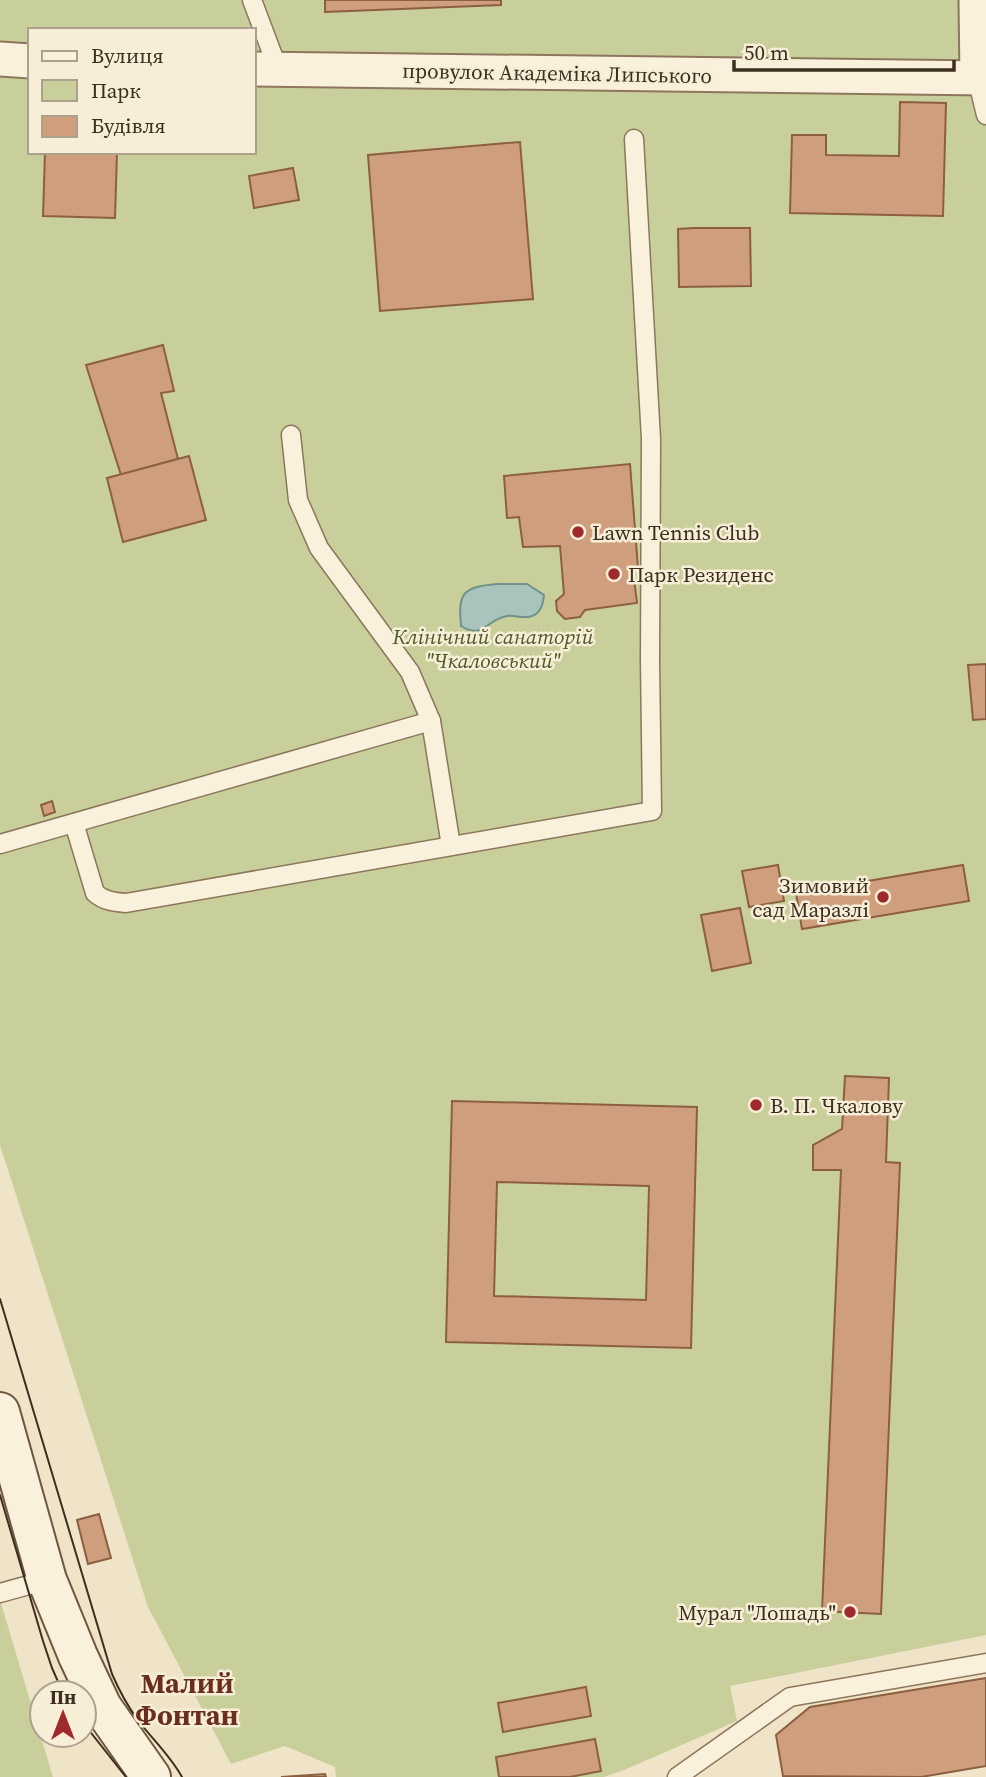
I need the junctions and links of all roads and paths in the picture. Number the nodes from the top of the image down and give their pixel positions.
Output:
1 (252, 0) edge
2 (976, 0) edge
3 (0, 60) edge
4 (28, 61) edge
5 (266, 69) edge
6 (982, 78) edge
7 (986, 115) edge
8 (635, 139) dead end
9 (291, 435) dead end
10 (431, 722) junction
11 (74, 823) junction
12 (0, 844) edge
13 (451, 846) junction
14 (0, 1412) edge
15 (47, 1580) junction
16 (0, 1593) edge
17 (986, 1663) edge
18 (152, 1777) edge
19 (677, 1777) edge

1 - 5 lane
2 - 6 street
3 - 4 street
5 - 6 street, провулок Академіка Липського
6 - 7 lane
8 - 13 lane
9 - 10 lane
10 - 11 lane
10 - 13 lane
11 - 12 lane
11 - 13 lane
14 - 15 street
15 - 16 lane
15 - 18 street
17 - 19 lane

